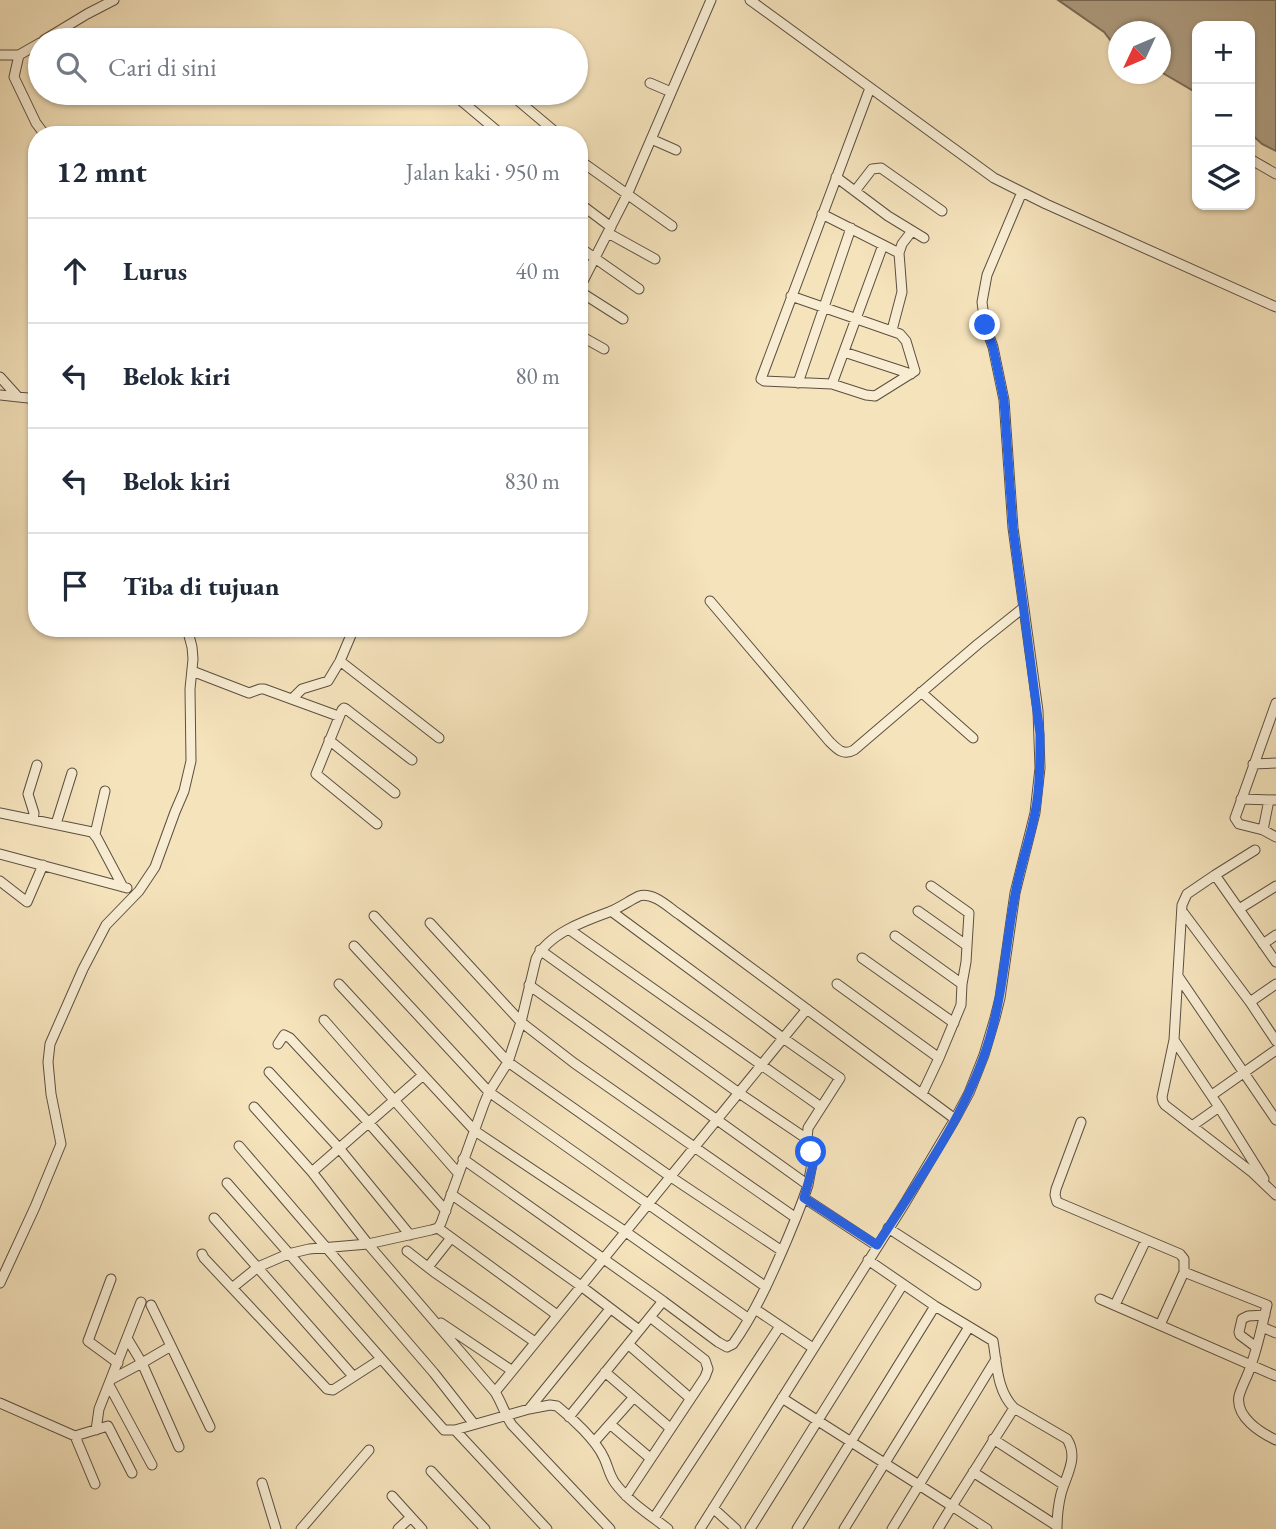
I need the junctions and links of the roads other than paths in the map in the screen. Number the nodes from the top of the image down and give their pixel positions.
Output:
1 (114, 0) edge
2 (711, 0) edge
3 (750, 0) edge
4 (64, 28) edge
5 (28, 50) edge
6 (0, 55) edge
7 (19, 55) junction
8 (650, 83) dead end
9 (870, 88) junction
10 (671, 92) junction
11 (466, 105) edge
12 (523, 105) edge
13 (38, 126) edge
14 (491, 126) edge
15 (548, 126) edge
16 (652, 139) junction
17 (676, 150) dead end
18 (1255, 162) edge
19 (588, 165) edge
20 (1276, 174) edge
21 (836, 177) junction
22 (855, 191) junction
23 (1022, 192) junction
24 (627, 195) junction
25 (588, 211) edge
26 (942, 211) dead end
27 (822, 214) junction
28 (672, 226) dead end
29 (851, 228) junction
30 (610, 230) junction
31 (912, 231) junction
32 (924, 238) dead end
33 (883, 244) junction
34 (588, 253) edge
35 (899, 253) junction
36 (596, 258) junction
37 (655, 259) dead end
38 (588, 273) edge
39 (639, 289) dead end
40 (588, 296) edge
41 (791, 296) junction
42 (823, 307) junction
43 (1276, 307) edge
44 (856, 318) junction
45 (623, 319) dead end
46 (892, 330) junction
47 (588, 340) edge
48 (604, 349) dead end
49 (844, 352) junction
50 (911, 374) junction
51 (0, 377) edge
52 (798, 383) junction
53 (832, 384) junction
54 (0, 395) edge
55 (19, 397) junction
56 (28, 398) edge
57 (710, 601) dead end
58 (1023, 608) junction
59 (189, 637) edge
60 (350, 637) edge
61 (340, 661) junction
62 (192, 671) junction
63 (921, 692) junction
64 (292, 699) junction
65 (1276, 704) edge
66 (338, 716) junction
67 (439, 738) dead end
68 (973, 738) dead end
69 (329, 740) junction
70 (412, 760) dead end
71 (1276, 763) edge
72 (1253, 764) junction
73 (37, 765) dead end
74 (72, 772) dead end
75 (104, 791) dead end
76 (395, 793) dead end
77 (1241, 799) junction
78 (1273, 800) edge
79 (0, 813) edge
80 (33, 820) junction
81 (55, 824) junction
82 (377, 824) dead end
83 (1263, 830) junction
84 (95, 834) junction
85 (1276, 837) edge
86 (1255, 850) dead end
87 (0, 854) edge
88 (43, 865) junction
89 (1215, 875) junction
90 (0, 881) edge
91 (931, 886) dead end
92 (1276, 886) edge
93 (123, 887) junction
94 (139, 891) junction
95 (1239, 909) junction
96 (611, 911) junction
97 (918, 911) dead end
98 (1182, 911) junction
99 (374, 916) dead end
100 (429, 923) dead end
101 (570, 930) junction
102 (1276, 935) edge
103 (895, 936) dead end
104 (1264, 944) junction
105 (966, 945) junction
106 (354, 946) dead end
107 (540, 950) junction
108 (862, 958) dead end
109 (1276, 962) edge
110 (1178, 976) junction
111 (339, 984) dead end
112 (837, 984) dead end
113 (961, 984) junction
114 (1276, 984) edge
115 (529, 985) junction
116 (1250, 1002) junction
117 (807, 1009) junction
118 (324, 1020) dead end
119 (521, 1022) junction
120 (954, 1023) junction
121 (783, 1038) junction
122 (1174, 1040) junction
123 (1276, 1041) edge
124 (278, 1044) dead end
125 (1276, 1050) edge
126 (939, 1058) junction
127 (508, 1062) junction
128 (761, 1066) junction
129 (269, 1072) dead end
130 (1244, 1072) junction
131 (422, 1076) junction
132 (489, 1093) junction
133 (739, 1093) junction
134 (922, 1094) junction
135 (1212, 1095) junction
136 (394, 1100) junction
137 (254, 1107) dead end
138 (821, 1107) junction
139 (1219, 1107) junction
140 (955, 1119) junction
141 (1276, 1119) edge
142 (717, 1121) junction
143 (368, 1122) junction
144 (1081, 1122) dead end
145 (1192, 1126) junction
146 (475, 1132) junction
147 (807, 1139) junction
148 (239, 1146) dead end
149 (339, 1148) junction
150 (695, 1148) junction
151 (463, 1159) junction
152 (312, 1172) junction
153 (458, 1173) junction
154 (671, 1177) junction
155 (227, 1183) dead end
156 (807, 1185) junction
157 (1268, 1186) junction
158 (451, 1194) junction
159 (1276, 1195) edge
160 (804, 1198) junction
161 (649, 1204) junction
162 (446, 1211) junction
163 (214, 1218) dead end
164 (796, 1218) junction
165 (438, 1228) junction
166 (888, 1228) junction
167 (626, 1231) junction
168 (410, 1235) junction
169 (451, 1238) junction
170 (1146, 1240) junction
171 (368, 1244) junction
172 (877, 1245) junction
173 (326, 1247) junction
174 (407, 1251) dead end
175 (782, 1251) junction
176 (202, 1254) dead end
177 (288, 1254) junction
178 (603, 1259) junction
179 (868, 1260) junction
180 (258, 1267) junction
181 (428, 1268) junction
182 (1184, 1272) junction
183 (111, 1279) dead end
184 (0, 1283) edge
185 (903, 1284) junction
186 (976, 1285) dead end
187 (581, 1286) junction
188 (766, 1287) junction
189 (232, 1288) junction
190 (1100, 1299) dead end
191 (663, 1301) junction
192 (141, 1302) dead end
193 (151, 1305) dead end
194 (1115, 1305) junction
195 (936, 1306) junction
196 (610, 1309) junction
197 (755, 1309) junction
198 (557, 1315) junction
199 (1265, 1315) junction
200 (431, 1317) junction
201 (650, 1317) junction
202 (749, 1320) junction
203 (1160, 1325) junction
204 (779, 1326) junction
205 (969, 1327) junction
206 (1262, 1327) junction
207 (639, 1330) junction
208 (1276, 1333) edge
209 (127, 1338) junction
210 (534, 1342) junction
211 (628, 1344) junction
212 (171, 1346) junction
213 (1256, 1347) junction
214 (813, 1348) junction
215 (381, 1359) junction
216 (996, 1359) junction
217 (118, 1363) junction
218 (142, 1363) junction
219 (1251, 1366) junction
220 (512, 1370) junction
221 (605, 1372) junction
222 (353, 1376) junction
223 (1276, 1376) edge
224 (110, 1382) junction
225 (495, 1392) junction
226 (634, 1397) junction
227 (690, 1398) junction
228 (782, 1398) junction
229 (0, 1402) edge
230 (1014, 1408) junction
231 (99, 1409) junction
232 (529, 1409) junction
233 (506, 1416) junction
234 (569, 1417) junction
235 (818, 1420) junction
236 (474, 1424) junction
237 (610, 1424) junction
238 (108, 1426) junction
239 (210, 1427) dead end
240 (670, 1428) junction
241 (96, 1430) junction
242 (455, 1430) junction
243 (75, 1436) junction
244 (993, 1439) junction
245 (1276, 1440) edge
246 (594, 1442) junction
247 (850, 1442) junction
248 (179, 1447) dead end
249 (369, 1450) dead end
250 (650, 1458) junction
251 (884, 1463) junction
252 (152, 1465) dead end
253 (431, 1471) dead end
254 (973, 1472) junction
255 (132, 1473) dead end
256 (262, 1483) dead end
257 (95, 1484) dead end
258 (1064, 1485) junction
259 (919, 1486) junction
260 (392, 1496) dead end
261 (626, 1496) junction
262 (952, 1507) junction
263 (713, 1508) junction
264 (411, 1517) junction
265 (654, 1518) junction
266 (1057, 1528) edge
267 (276, 1529) edge
268 (301, 1529) edge
269 (398, 1529) edge
270 (422, 1529) edge
271 (485, 1529) edge
272 (547, 1529) edge
273 (610, 1529) edge
274 (668, 1529) edge
275 (700, 1529) edge
276 (736, 1529) edge
277 (750, 1529) edge
278 (797, 1529) edge
279 (844, 1529) edge
280 (892, 1529) edge
281 (938, 1529) edge
282 (987, 1529) edge

1 - 4 street
2 - 10 street
3 - 9 street
5 - 7 street
6 - 7 street
7 - 13 street
8 - 10 street
9 - 21 street
9 - 23 street
10 - 16 street
11 - 14 street
12 - 15 street
16 - 17 street
16 - 24 street
18 - 20 street
19 - 24 street
21 - 22 street
21 - 27 street
22 - 26 street
22 - 31 street
23 - 43 street
23 - 58 street
24 - 28 street
24 - 30 street
25 - 30 street
27 - 29 street
27 - 41 street
29 - 33 street
29 - 42 street
30 - 36 street
30 - 37 street
31 - 32 street
31 - 35 street
33 - 35 street
33 - 44 street
34 - 36 street
35 - 46 street
36 - 38 street
36 - 39 street
40 - 45 street
41 - 42 street
41 - 52 street
42 - 44 street
42 - 52 street
44 - 46 street
44 - 49 street
46 - 50 street
47 - 48 street
49 - 50 street
49 - 53 street
50 - 53 street
51 - 55 street
52 - 53 street
54 - 55 street
55 - 56 street
57 - 63 street
58 - 63 street
58 - 140 street
59 - 62 street
60 - 61 street
61 - 64 street
61 - 67 street
62 - 64 street
62 - 94 street
63 - 68 street
64 - 66 street
65 - 72 street
66 - 69 street
66 - 70 street
69 - 76 street
69 - 82 street
71 - 72 street
72 - 77 street
73 - 80 street
74 - 81 street
75 - 84 street
77 - 78 street
77 - 83 street
78 - 83 street
79 - 80 street
80 - 81 street
81 - 84 street
83 - 85 street
84 - 93 street
86 - 89 street
87 - 88 street
88 - 90 street
88 - 93 street
89 - 95 street
89 - 98 street
91 - 105 street
92 - 95 street
93 - 94 street
94 - 184 street
95 - 104 street
96 - 101 street
96 - 117 street
96 - 121 street
97 - 105 street
98 - 110 street
98 - 116 street
99 - 127 street
100 - 119 street
101 - 107 street
101 - 128 street
102 - 104 street
103 - 113 street
104 - 109 street
105 - 113 street
106 - 132 street
107 - 115 street
107 - 133 street
108 - 120 street
110 - 122 street
110 - 130 street
111 - 131 street
112 - 126 street
113 - 120 street
114 - 116 street
115 - 119 street
115 - 142 street
116 - 123 street
117 - 121 street
117 - 134 street
118 - 136 street
119 - 127 street
119 - 150 street
120 - 126 street
121 - 128 street
121 - 138 street
122 - 135 street
122 - 145 street
124 - 143 street
125 - 130 street
126 - 134 street
127 - 132 street
127 - 154 street
128 - 133 street
128 - 138 street
129 - 149 street
130 - 135 street
130 - 141 street
131 - 136 street
131 - 146 street
132 - 146 street
132 - 161 street
133 - 142 street
133 - 147 street
134 - 140 street
135 - 139 street
136 - 143 street
136 - 153 street
137 - 152 street
138 - 147 street
139 - 145 street
139 - 157 street
140 - 166 street
142 - 150 street
142 - 156 street
143 - 149 street
143 - 162 street
144 - 170 street
145 - 157 street
146 - 151 street
146 - 167 street
147 - 156 street
148 - 173 street
149 - 152 street
149 - 168 street
150 - 154 street
150 - 164 street
151 - 153 street
151 - 178 street
152 - 171 street
153 - 158 street
154 - 161 street
154 - 175 street
155 - 177 street
156 - 160 street
157 - 159 street
158 - 162 street
158 - 187 street
160 - 164 street
160 - 172 street
161 - 167 street
161 - 188 street
162 - 165 street
163 - 180 street
164 - 175 street
165 - 168 street
165 - 169 street
166 - 172 street
166 - 186 street
167 - 178 street
167 - 202 street
168 - 171 street
169 - 181 street
169 - 198 street
170 - 182 street
170 - 194 street
171 - 173 street
171 - 200 street
172 - 179 street
173 - 177 street
173 - 236 street
174 - 181 street
175 - 188 street
176 - 189 street
177 - 180 street
177 - 215 street
178 - 187 street
178 - 191 street
179 - 185 street
179 - 214 street
180 - 189 street
180 - 222 street
181 - 210 street
182 - 199 street
182 - 203 street
183 - 217 street
185 - 195 street
185 - 235 street
187 - 196 street
187 - 198 street
188 - 197 street
189 - 222 street
190 - 194 street
191 - 201 street
191 - 202 street
192 - 209 street
193 - 212 street
194 - 203 street
195 - 205 street
195 - 247 street
196 - 207 street
196 - 232 street
197 - 202 street
197 - 204 street
198 - 210 street
199 - 206 street
199 - 213 street
200 - 220 street
200 - 225 street
201 - 207 street
201 - 227 street
203 - 219 street
204 - 214 street
204 - 265 street
205 - 216 street
205 - 251 street
206 - 208 street
206 - 213 street
207 - 211 street
209 - 217 street
209 - 218 street
210 - 220 street
211 - 221 street
211 - 227 street
212 - 218 street
212 - 239 street
213 - 219 street
214 - 228 street
215 - 222 street
215 - 242 street
216 - 230 street
216 - 259 street
217 - 224 street
218 - 224 street
218 - 248 street
219 - 223 street
219 - 245 street
220 - 225 street
221 - 226 street
221 - 234 street
224 - 231 street
224 - 252 street
225 - 233 street
226 - 237 street
226 - 240 street
227 - 240 street
228 - 235 street
228 - 263 street
229 - 243 street
230 - 244 street
230 - 258 street
231 - 238 street
231 - 241 street
232 - 233 street
232 - 234 street
233 - 236 street
233 - 273 street
234 - 246 street
235 - 247 street
235 - 277 street
236 - 242 street
237 - 246 street
237 - 250 street
238 - 241 street
238 - 255 street
240 - 250 street
241 - 243 street
242 - 272 street
243 - 257 street
244 - 254 street
244 - 258 street
246 - 261 street
247 - 251 street
247 - 278 street
249 - 268 street
250 - 261 street
251 - 259 street
251 - 279 street
253 - 271 street
254 - 262 street
254 - 266 street
256 - 267 street
258 - 266 street
259 - 262 street
259 - 280 street
260 - 264 street
261 - 265 street
262 - 281 street
262 - 282 street
263 - 275 street
263 - 276 street
264 - 269 street
264 - 270 street
265 - 274 street

